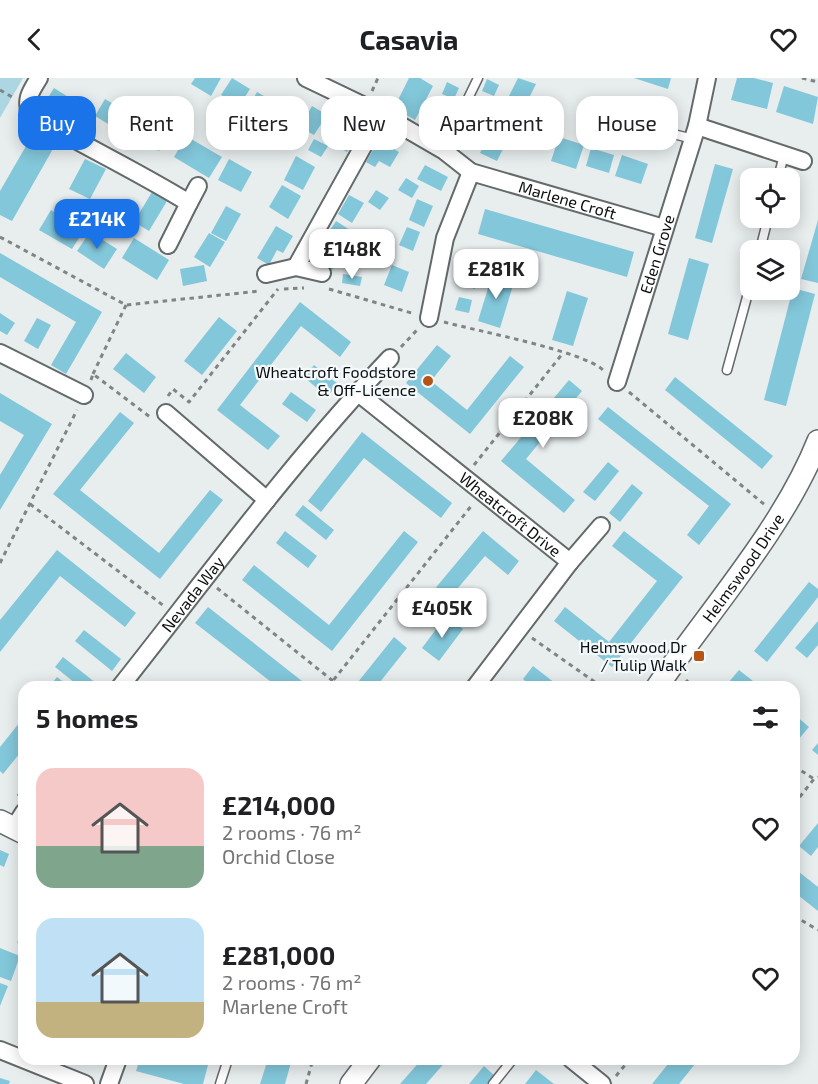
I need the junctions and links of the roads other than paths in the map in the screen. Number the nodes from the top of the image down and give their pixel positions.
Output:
1 (39, 78) edge
2 (306, 78) edge
3 (478, 78) edge
4 (707, 78) edge
5 (344, 96) edge
6 (469, 96) edge
7 (678, 129) edge
8 (695, 132) junction
9 (361, 150) edge
10 (443, 150) edge
11 (784, 155) junction
12 (803, 161) dead end
13 (781, 168) edge
14 (471, 172) junction
15 (198, 186) dead end
16 (189, 203) junction
17 (664, 228) junction
18 (168, 245) dead end
19 (296, 267) junction
20 (266, 274) dead end
21 (321, 280) road end
22 (746, 300) edge
23 (429, 318) road end
24 (0, 353) edge
25 (390, 358) road end
26 (727, 370) dead end
27 (617, 382) dead end
28 (357, 392) junction
29 (84, 395) road end
30 (166, 406) road end
31 (818, 441) edge
32 (267, 500) junction
33 (601, 526) dead end
34 (570, 562) junction
35 (125, 681) edge
36 (480, 681) edge
37 (661, 681) edge
38 (0, 1050) edge
39 (18, 1057) edge
40 (38, 1065) edge
41 (116, 1065) edge
42 (226, 1065) edge
43 (365, 1065) edge
44 (508, 1065) edge
45 (578, 1065) edge
46 (85, 1084) edge
47 (109, 1084) edge
48 (220, 1084) edge
49 (351, 1084) edge
50 (493, 1084) edge
51 (602, 1084) edge

1 - 16 street
2 - 5 street, Marlene Croft
3 - 6 lane
4 - 8 street, Eden Grove
7 - 8 lane
8 - 11 street
8 - 17 street, Eden Grove
9 - 19 street
10 - 14 street, Marlene Croft
11 - 12 street
11 - 13 lane
14 - 17 street, Marlene Croft
14 - 23 street
15 - 16 street
16 - 18 street
17 - 27 street, Eden Grove
19 - 20 street
19 - 21 street
22 - 26 lane
24 - 29 street
25 - 28 street, Nevada Way
28 - 32 street, Nevada Way
28 - 34 street, Wheatcroft Drive
30 - 32 street
31 - 37 street, Helmswood Drive
32 - 35 street, Nevada Way
33 - 34 street
34 - 36 street, Wheatcroft Drive
38 - 39 street
40 - 46 street
41 - 47 street
42 - 48 lane
43 - 49 street
44 - 50 lane
45 - 51 street

